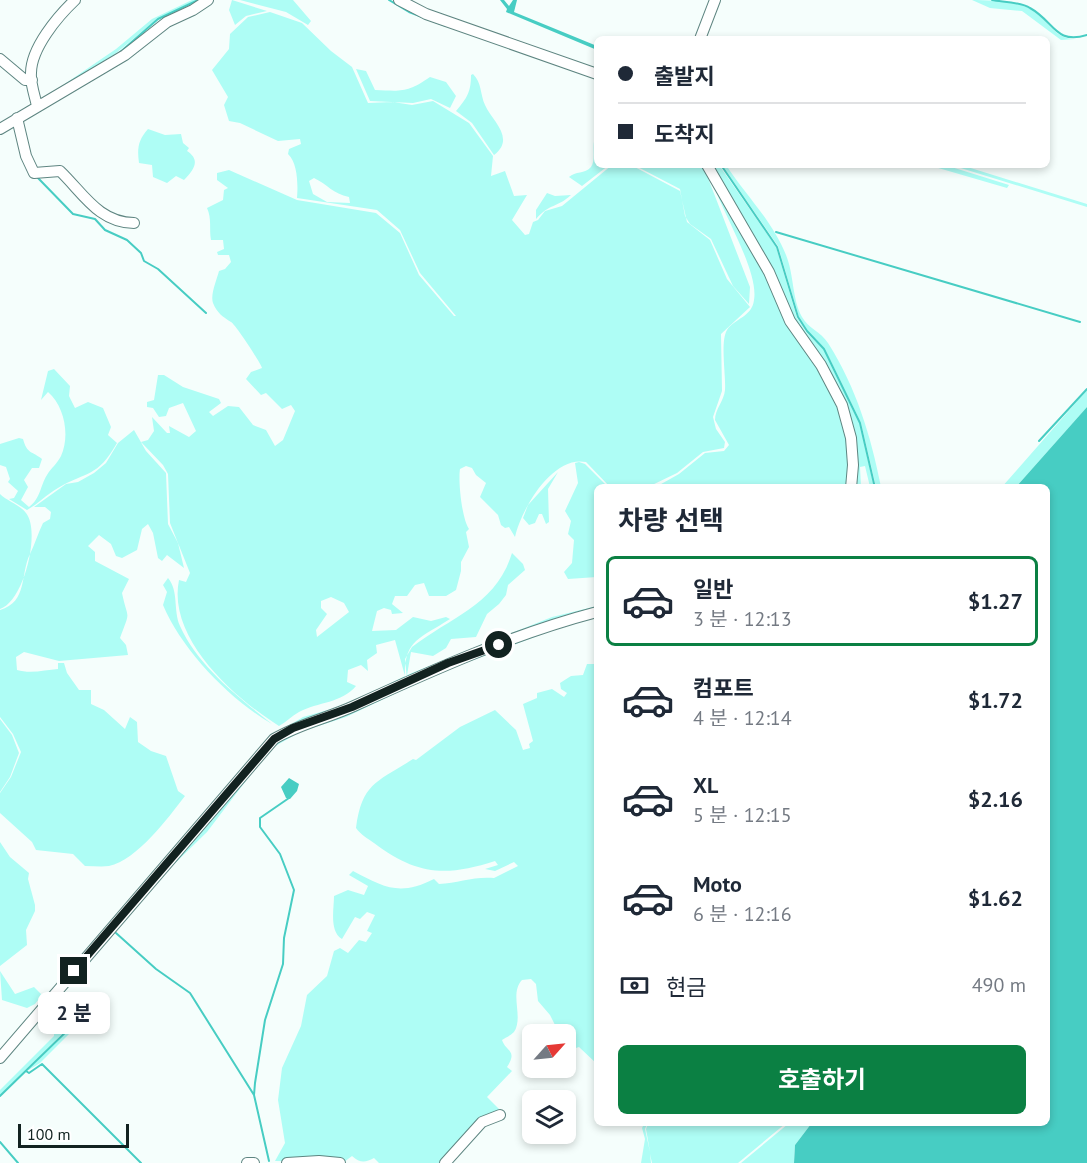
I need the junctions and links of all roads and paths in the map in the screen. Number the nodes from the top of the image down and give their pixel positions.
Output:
1 (75, 0) edge
2 (208, 0) edge
3 (399, 0) edge
4 (715, 0) edge
5 (701, 36) edge
6 (0, 59) edge
7 (594, 73) edge
8 (32, 80) junction
9 (38, 106) junction
10 (17, 118) junction
11 (0, 129) edge
12 (709, 168) edge
13 (134, 223) dead end
14 (851, 484) edge
15 (594, 613) edge
16 (0, 1058) edge
17 (500, 1115) dead end
18 (247, 1163) edge
19 (254, 1163) edge
20 (287, 1163) edge
21 (340, 1163) edge
22 (445, 1163) edge

1 - 8 street
2 - 9 street
3 - 7 street
4 - 5 street
6 - 8 street
8 - 9 street
9 - 10 street
10 - 11 street
10 - 13 street
12 - 14 street
15 - 16 street
17 - 22 street
18 - 19 street
20 - 21 street

